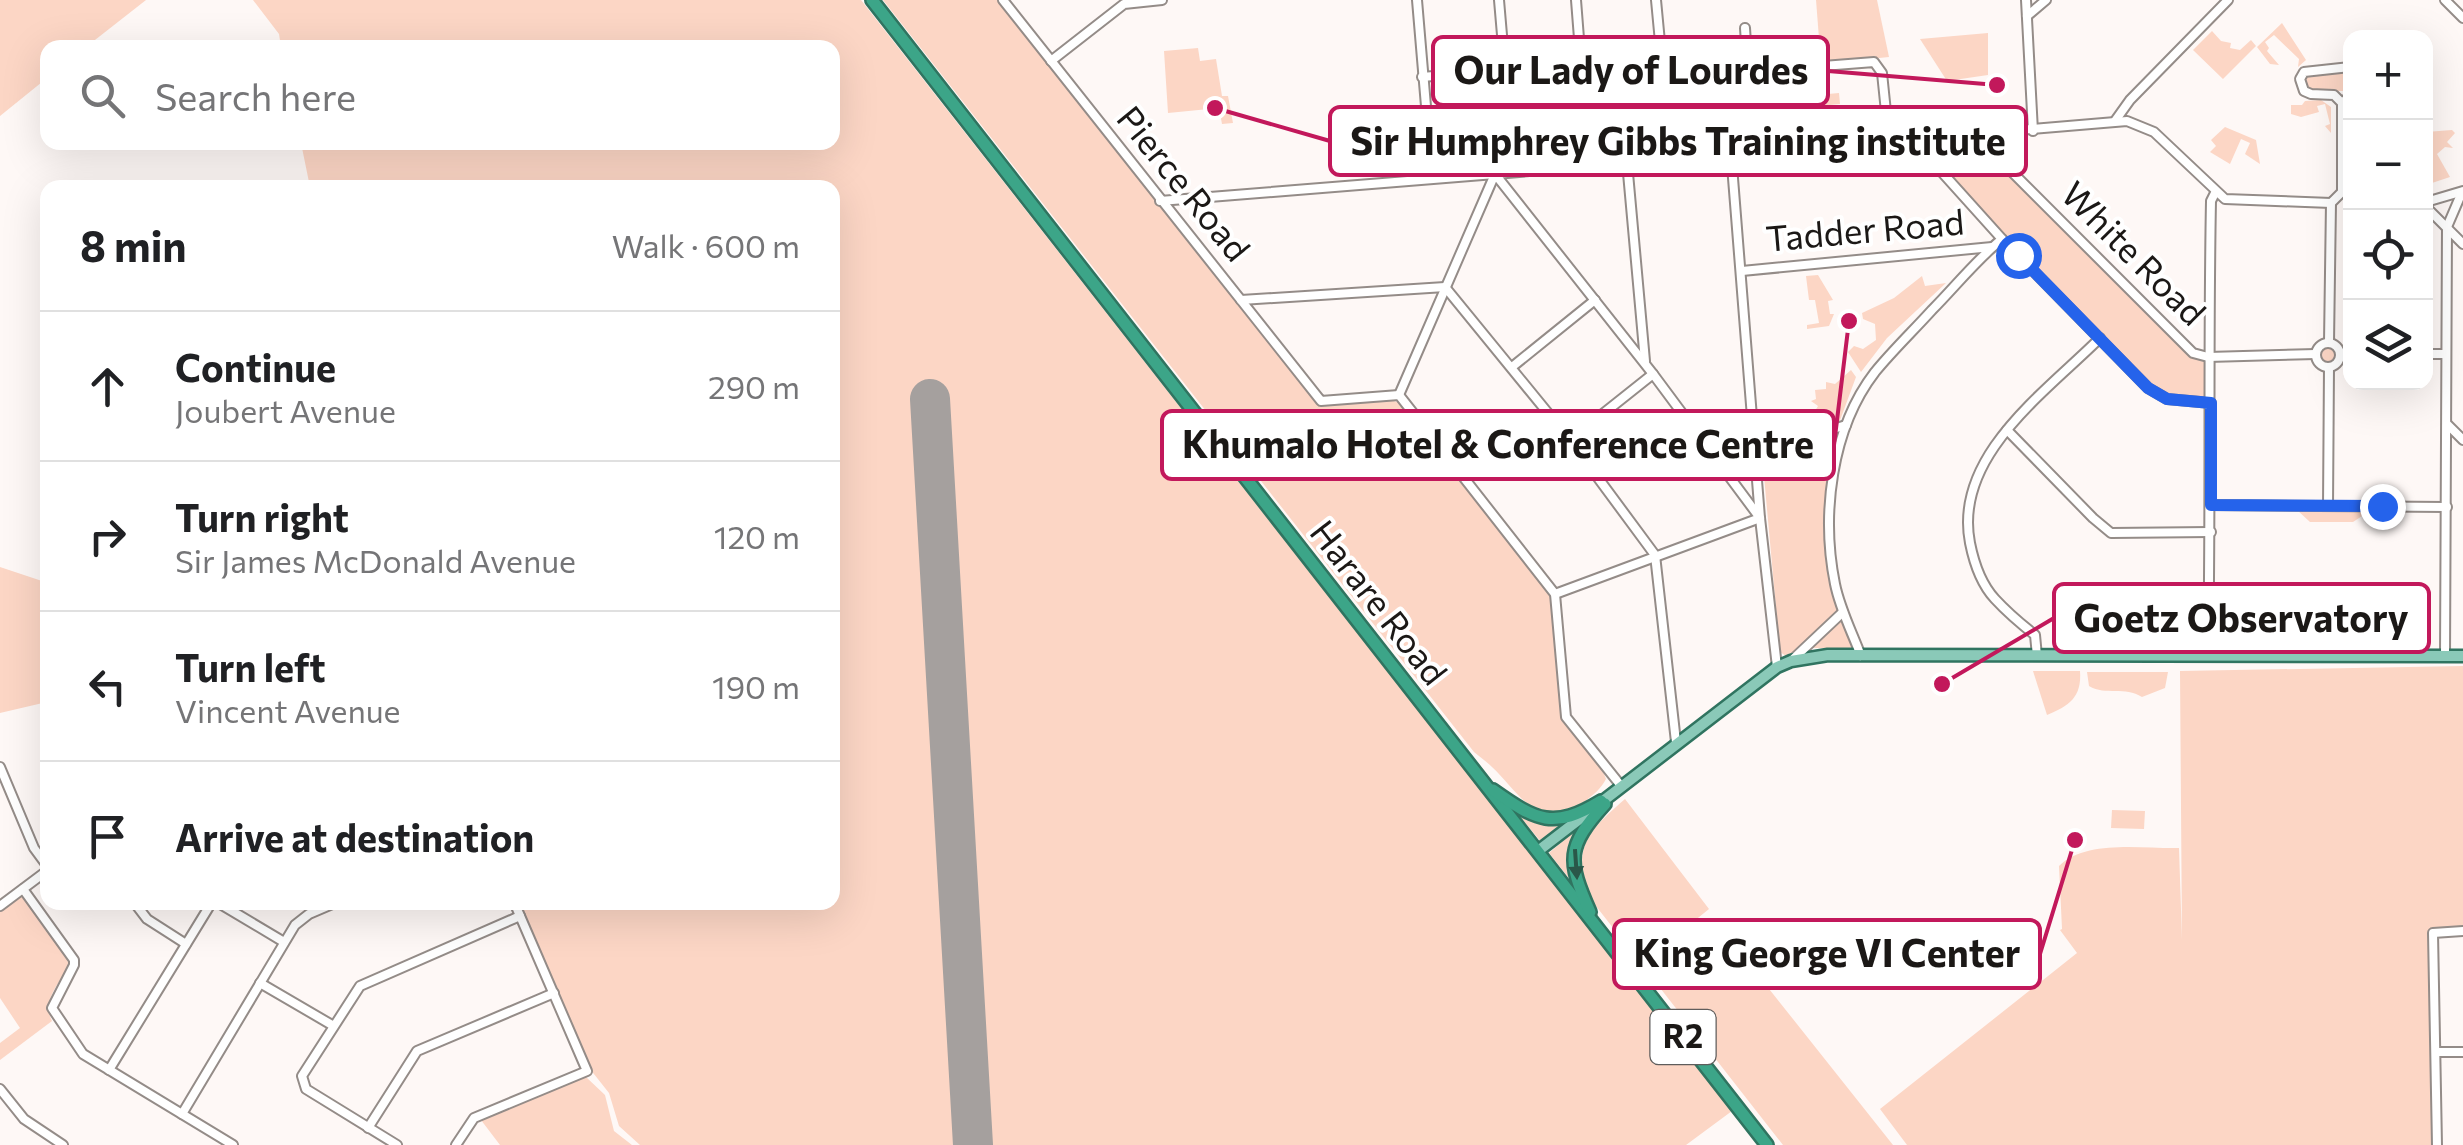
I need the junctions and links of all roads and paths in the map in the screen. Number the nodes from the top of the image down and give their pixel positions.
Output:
1 (872, 0) edge
2 (1003, 0) edge
3 (1162, 0) edge
4 (1416, 0) edge
5 (1499, 0) edge
6 (1576, 0) edge
7 (1656, 0) edge
8 (2026, 0) edge
9 (2046, 0) edge
10 (2228, 0) edge
11 (2445, 0) edge
12 (1124, 2) edge
13 (2027, 16) junction
14 (2463, 18) edge
15 (1745, 28) dead end
16 (1660, 57) junction
17 (1051, 61) junction
18 (1581, 64) junction
19 (2343, 67) edge
20 (1505, 70) junction
21 (1422, 77) junction
22 (1748, 81) junction
23 (2342, 103) joint
24 (2115, 121) junction
25 (2343, 125) edge
26 (2033, 131) junction
27 (1991, 134) junction
28 (1912, 139) junction
29 (1889, 140) junction
30 (1753, 150) junction
31 (1731, 153) junction
32 (1671, 158) junction
33 (1627, 162) junction
34 (1496, 174) junction
35 (1432, 177) junction
36 (2215, 192) junction
37 (2462, 192) edge
38 (2343, 194) edge
39 (1160, 201) junction
40 (2331, 202) junction
41 (2433, 202) edge
42 (2431, 210) edge
43 (2446, 228) junction
44 (2002, 240) junction
45 (2463, 244) edge
46 (1992, 247) junction
47 (1742, 270) junction
48 (1446, 287) junction
49 (1241, 300) junction
50 (1595, 300) junction
51 (2100, 338) junction
52 (2329, 343) junction
53 (2316, 354) junction
54 (2340, 354) joint
55 (2433, 354) edge
56 (2445, 354) junction
57 (2208, 357) junction
58 (1645, 364) junction
59 (1512, 367) junction
60 (2328, 367) junction
61 (1653, 374) junction
62 (1399, 395) junction
63 (2211, 403) junction
64 (1847, 425) junction
65 (2448, 425) junction
66 (2007, 430) junction
67 (1570, 440) junction
68 (2463, 440) edge
69 (1755, 454) junction
70 (2211, 505) junction
71 (2328, 506) junction
72 (2448, 507) junction
73 (1760, 518) junction
74 (2211, 532) junction
75 (1655, 556) junction
76 (1555, 594) junction
77 (1843, 612) junction
78 (1861, 656) junction
79 (2036, 656) junction
80 (2208, 656) junction
81 (2445, 656) junction
82 (2463, 656) edge
83 (1791, 660) junction
84 (1777, 667) junction
85 (1676, 742) junction
86 (0, 767) edge
87 (1482, 782) junction
88 (1619, 789) junction
89 (1604, 803) junction
90 (1540, 854) junction
91 (40, 857) edge
92 (40, 875) edge
93 (23, 889) junction
94 (0, 906) edge
95 (141, 910) edge
96 (209, 910) edge
97 (228, 910) edge
98 (320, 910) edge
99 (517, 910) edge
100 (520, 916) junction
101 (1598, 929) junction
102 (2463, 931) edge
103 (284, 942) junction
104 (186, 944) junction
105 (260, 983) junction
106 (554, 994) junction
107 (332, 1026) junction
108 (2436, 1052) junction
109 (2463, 1052) edge
110 (108, 1070) junction
111 (0, 1089) edge
112 (182, 1114) junction
113 (368, 1128) junction
114 (227, 1143) edge
115 (63, 1145) edge
116 (397, 1145) edge
117 (456, 1145) edge
118 (1767, 1145) edge
119 (2437, 1145) edge

1 - 87 highway, Harare Road / R2
2 - 17 street, Pierce Road
3 - 12 street
4 - 21 street
5 - 20 street
6 - 18 street
7 - 16 street
8 - 13 street
9 - 13 street
10 - 24 street
11 - 14 street
12 - 17 street
13 - 26 street
15 - 22 street
16 - 18 street
16 - 32 street
17 - 39 street, Pierce Road
18 - 20 street
19 - 23 street
20 - 21 street
21 - 35 street
22 - 29 street
22 - 30 street
23 - 25 street
24 - 26 street
24 - 36 street
26 - 27 street
27 - 28 street
27 - 57 street, White Road
28 - 29 street
28 - 44 street
29 - 30 street
30 - 31 street
31 - 32 street
31 - 47 street
32 - 33 street
33 - 34 street
33 - 58 street
34 - 35 street
34 - 48 street
34 - 50 street
35 - 39 street
36 - 40 street
36 - 57 street
37 - 41 street
37 - 43 street
38 - 40 street
39 - 49 street, Pierce Road
40 - 52 street
42 - 43 street
43 - 45 street
43 - 56 street
44 - 46 street
44 - 51 street
46 - 47 street, Tadder Road
46 - 64 street
47 - 69 street
48 - 49 street
48 - 59 street
48 - 62 street
49 - 62 street, Pierce Road
50 - 58 street
50 - 59 street
51 - 63 street
51 - 66 street
52 - 53 street
52 - 54 street
53 - 57 street
53 - 60 street
54 - 60 street
55 - 56 street
56 - 65 street
57 - 63 street
58 - 61 street
59 - 67 street
60 - 71 street
61 - 67 street
61 - 73 street
62 - 76 street
63 - 70 street
64 - 69 street
64 - 77 street
65 - 68 street
65 - 72 street
66 - 74 street
66 - 79 street
67 - 75 street
69 - 73 street
70 - 71 street
70 - 74 street
71 - 72 street
72 - 81 street
73 - 75 street
73 - 84 street
74 - 80 street
75 - 76 street
75 - 85 street
76 - 88 street
77 - 78 street
77 - 83 street
78 - 79 main road
78 - 83 main road
79 - 80 main road
80 - 81 main road
81 - 82 main road
83 - 84 main road
84 - 85 main road
85 - 88 main road
86 - 91 street
87 - 89 highway
87 - 90 highway, Harare Road / R2
88 - 89 main road
89 - 90 main road
89 -> 101 highway
90 - 101 highway, Harare Road / R2
92 - 93 street
93 - 94 street
93 - 110 street
95 - 104 street
96 - 104 street
97 - 103 street
98 - 103 street
99 - 100 street
100 - 106 street
100 - 107 street
101 - 118 highway, Harare Road / R2
102 - 108 street
103 - 105 street
104 - 110 street
105 - 107 street
105 - 112 street
106 - 113 street
106 - 117 street
107 - 113 street
108 - 109 street
108 - 119 street
110 - 112 street
111 - 115 street
112 - 114 street
113 - 116 street

